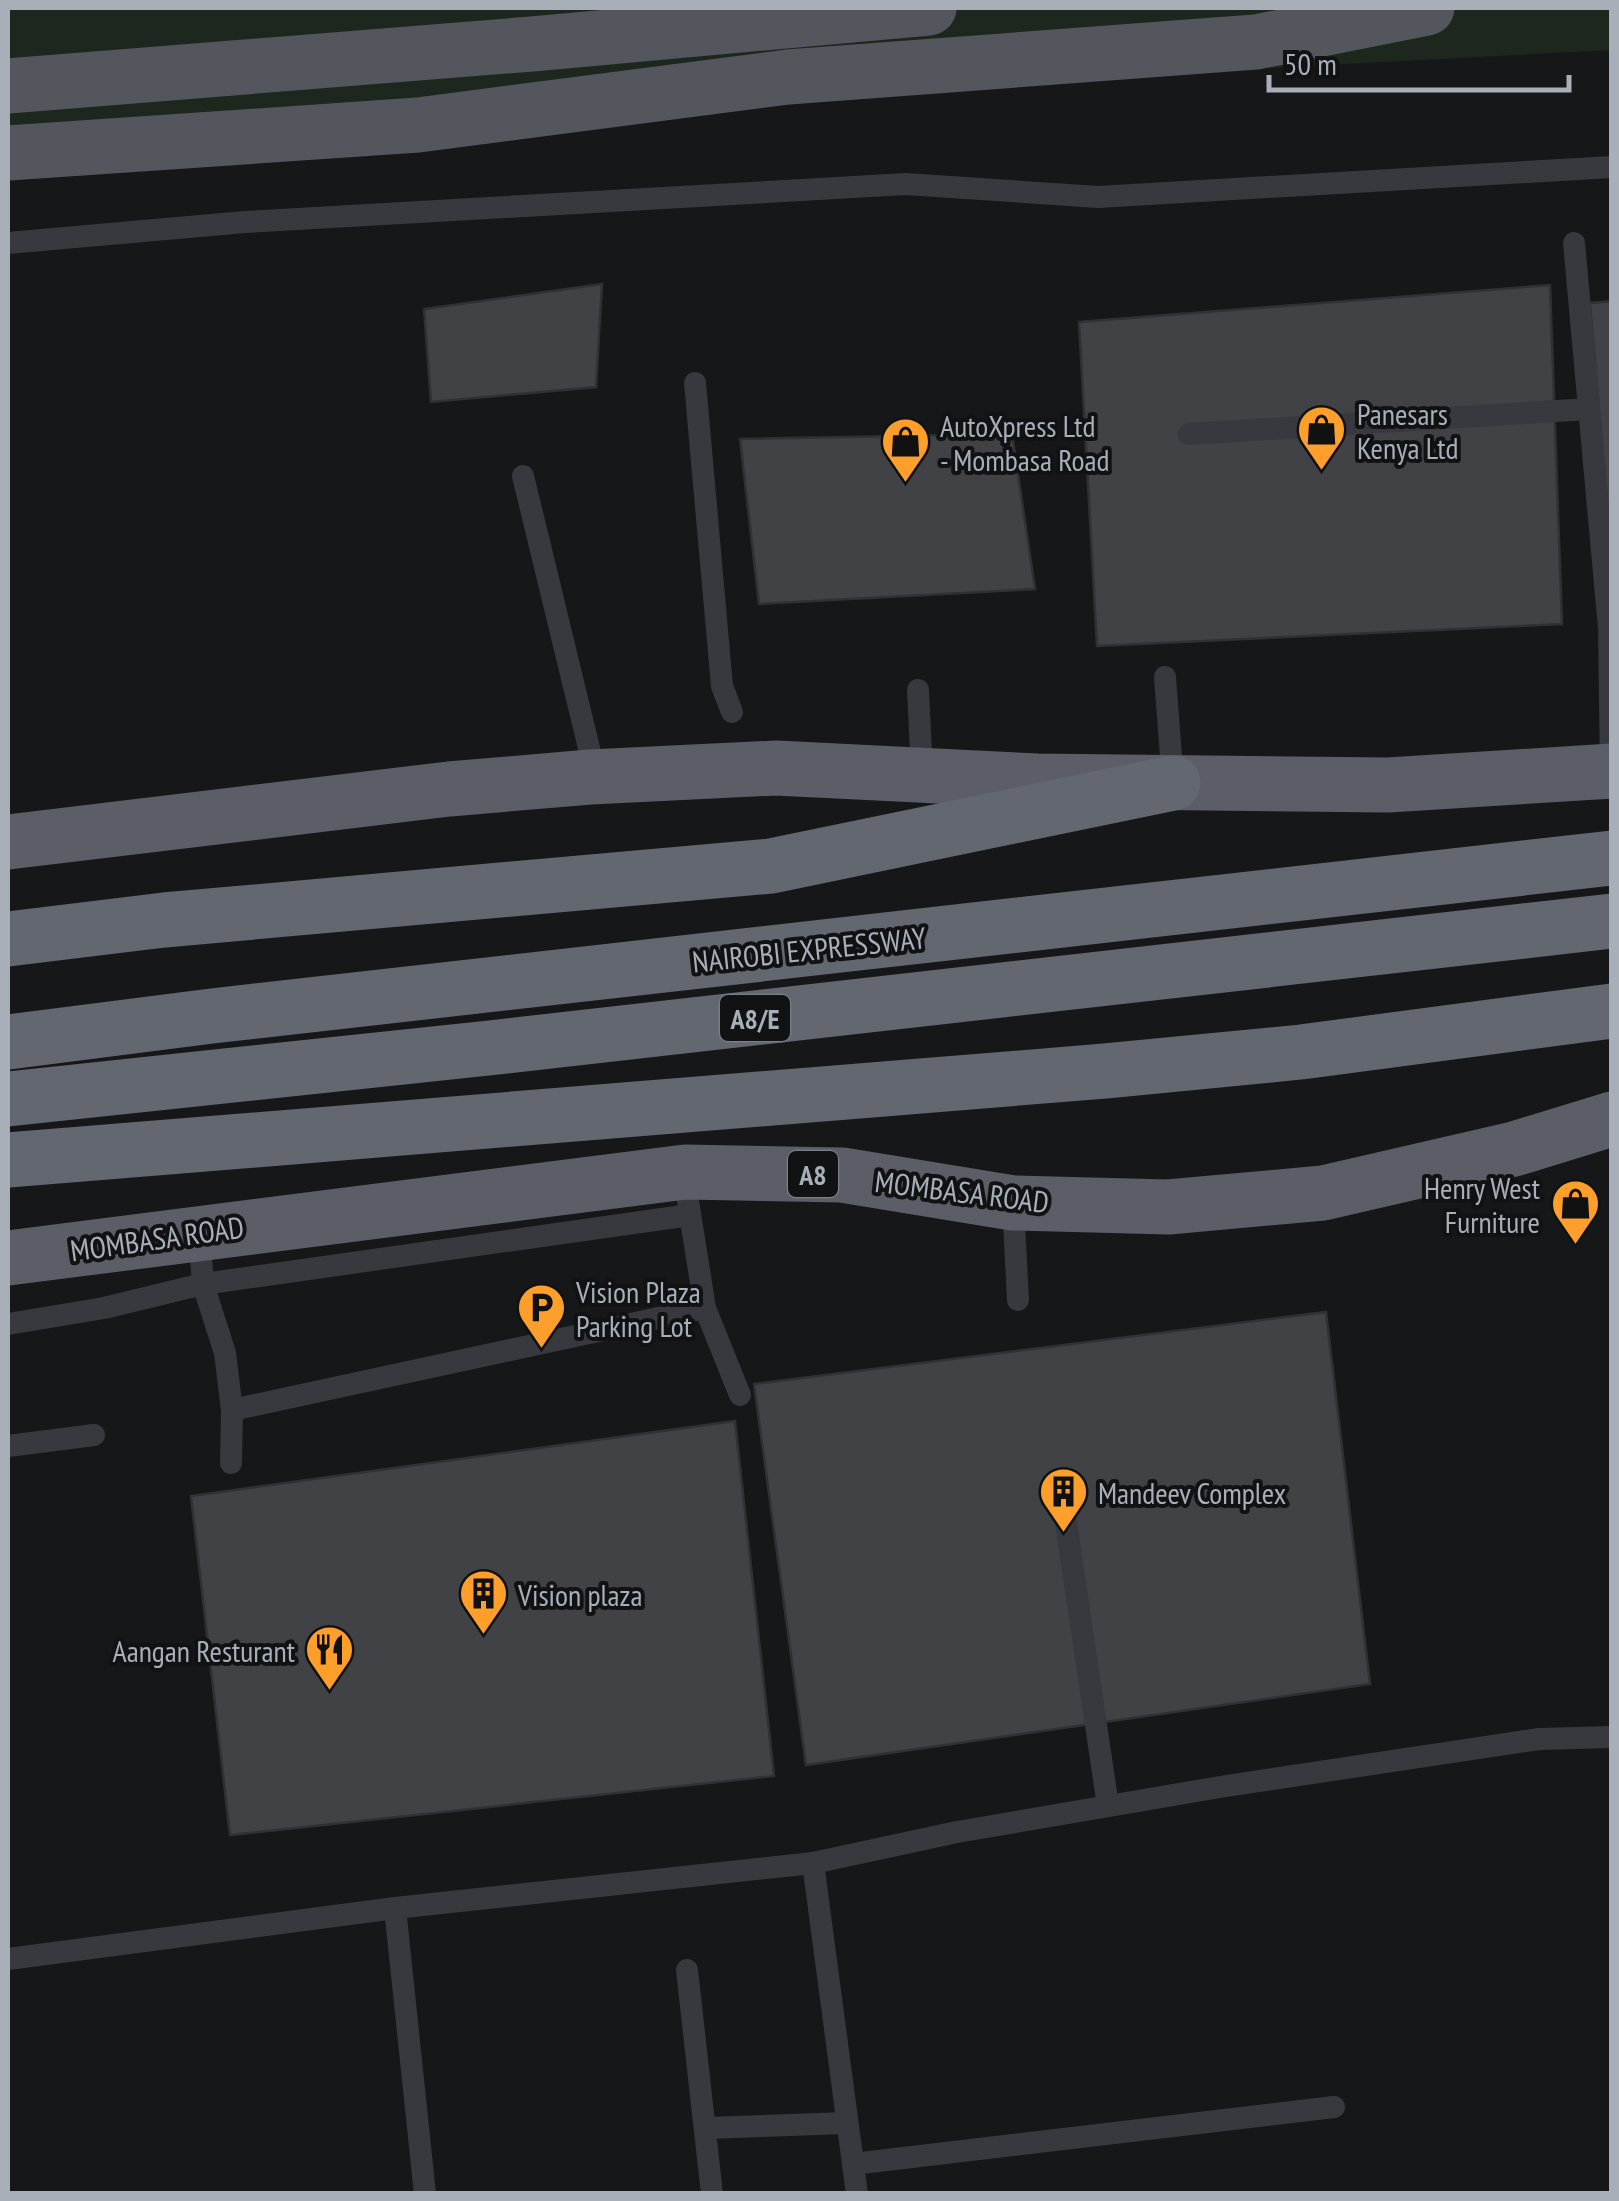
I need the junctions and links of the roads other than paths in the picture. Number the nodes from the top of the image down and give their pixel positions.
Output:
1 (930, 8) edge
2 (1427, 8) edge
3 (8, 86) edge
4 (8, 153) edge
5 (1612, 167) edge
6 (8, 243) edge
7 (1574, 244) dead end
8 (696, 383) dead end
9 (1589, 409) junction
10 (1189, 434) dead end
11 (522, 476) dead end
12 (1166, 677) dead end
13 (918, 690) dead end
14 (732, 712) dead end
15 (1612, 771) edge
16 (922, 773) junction
17 (590, 777) junction
18 (1172, 783) junction
19 (8, 842) edge
20 (1612, 858) edge
21 (1612, 920) edge
22 (8, 940) edge
23 (1612, 1011) edge
24 (8, 1042) edge
25 (8, 1099) edge
26 (1612, 1119) edge
27 (8, 1160) edge
28 (688, 1194) junction
29 (1013, 1202) junction
30 (8, 1258) edge
31 (201, 1258) junction
32 (1018, 1300) dead end
33 (705, 1308) junction
34 (8, 1324) edge
35 (740, 1395) dead end
36 (232, 1410) junction
37 (94, 1434) dead end
38 (8, 1446) edge
39 (231, 1462) dead end
40 (1060, 1489) dead end
41 (1612, 1737) edge
42 (1108, 1806) junction
43 (812, 1863) junction
44 (395, 1908) junction
45 (8, 1958) edge
46 (687, 1970) dead end
47 (1334, 2107) dead end
48 (847, 2123) junction
49 (707, 2128) junction
50 (853, 2164) junction
51 (424, 2194) edge
52 (712, 2194) edge
53 (857, 2194) edge

1 - 3 main road
2 - 4 main road
5 - 6 lane
7 - 9 lane
8 - 14 lane
9 - 10 lane
9 - 15 lane
11 - 17 lane
12 - 18 lane
13 - 16 lane
15 - 18 highway
16 - 17 highway
16 - 18 highway
17 - 19 highway
18 - 22 highway
20 - 24 highway, NAIROBI EXPRESSWAY / A8/E
21 - 25 highway, NAIROBI EXPRESSWAY / A8/E
23 - 27 highway
26 - 29 highway, MOMBASA ROAD / A8
28 - 29 highway, MOMBASA ROAD / A8
28 - 31 highway, MOMBASA ROAD / A8
28 - 33 lane
29 - 32 lane
30 - 31 highway, MOMBASA ROAD / A8
31 - 34 lane
31 - 36 lane
33 - 35 lane
33 - 36 lane
36 - 39 lane
37 - 38 lane
40 - 42 lane
41 - 42 lane
42 - 43 lane
43 - 44 lane
43 - 48 lane
44 - 45 lane
44 - 51 lane
46 - 49 lane
47 - 50 lane
48 - 49 lane
48 - 50 lane
49 - 52 lane
50 - 53 lane

